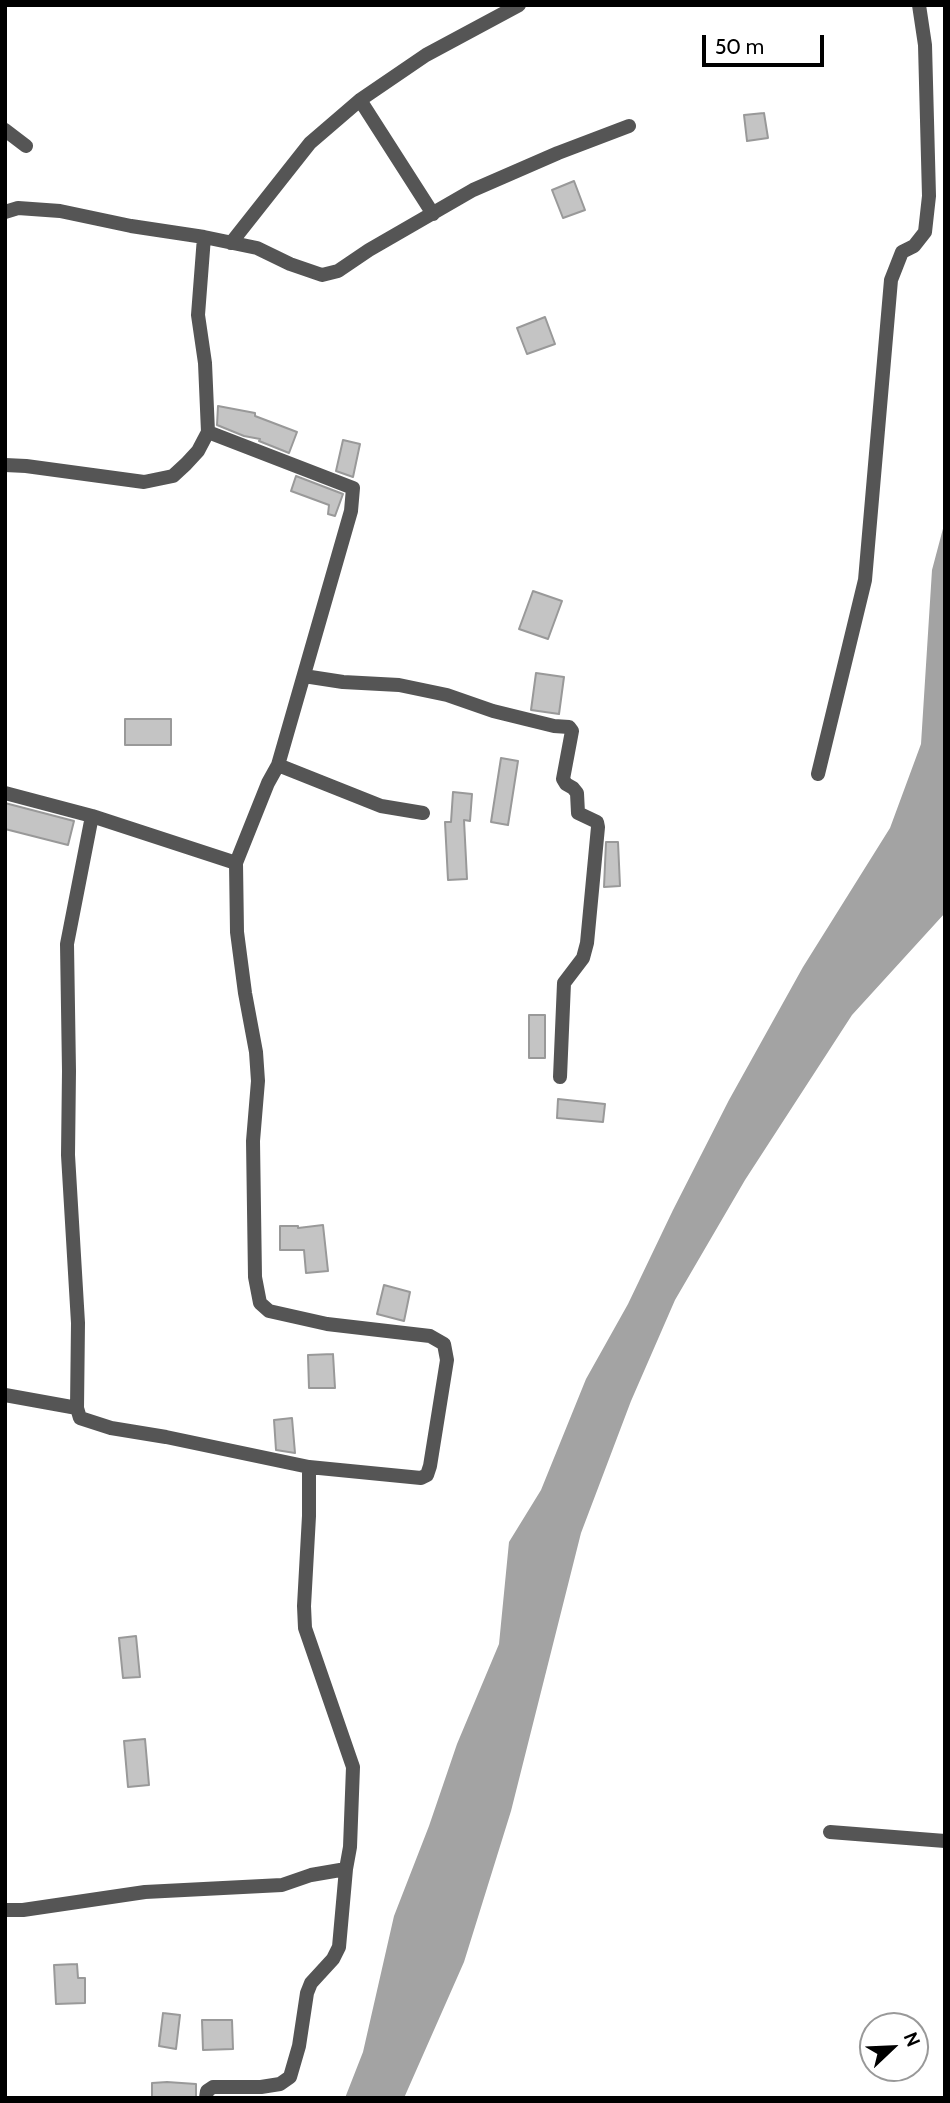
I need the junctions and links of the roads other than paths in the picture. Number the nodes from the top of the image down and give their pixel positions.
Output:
1 (519, 5) edge
2 (919, 5) edge
3 (360, 100) junction
4 (629, 126) dead end
5 (5, 130) edge
6 (26, 146) dead end
7 (5, 212) edge
8 (432, 214) junction
9 (204, 237) junction
10 (231, 243) junction
11 (208, 432) junction
12 (5, 466) edge
13 (304, 676) junction
14 (278, 765) junction
15 (818, 774) dead end
16 (5, 793) edge
17 (423, 813) dead end
18 (92, 816) junction
19 (236, 863) junction
20 (560, 1077) dead end
21 (5, 1395) edge
22 (77, 1408) junction
23 (309, 1467) junction
24 (830, 1832) dead end
25 (945, 1841) edge
26 (346, 1869) junction
27 (5, 1910) edge
28 (206, 2098) edge

1 - 3 street
2 - 15 street
3 - 8 street
3 - 10 street
4 - 8 street
5 - 6 street
7 - 9 street
8 - 10 street
9 - 10 street
9 - 11 street
11 - 12 street
11 - 13 street
13 - 14 street
13 - 20 street
14 - 17 street
14 - 19 street
16 - 18 street
18 - 19 street
18 - 22 street
19 - 23 street
21 - 22 street
22 - 23 street
23 - 26 street
24 - 25 street
26 - 27 street
26 - 28 street

